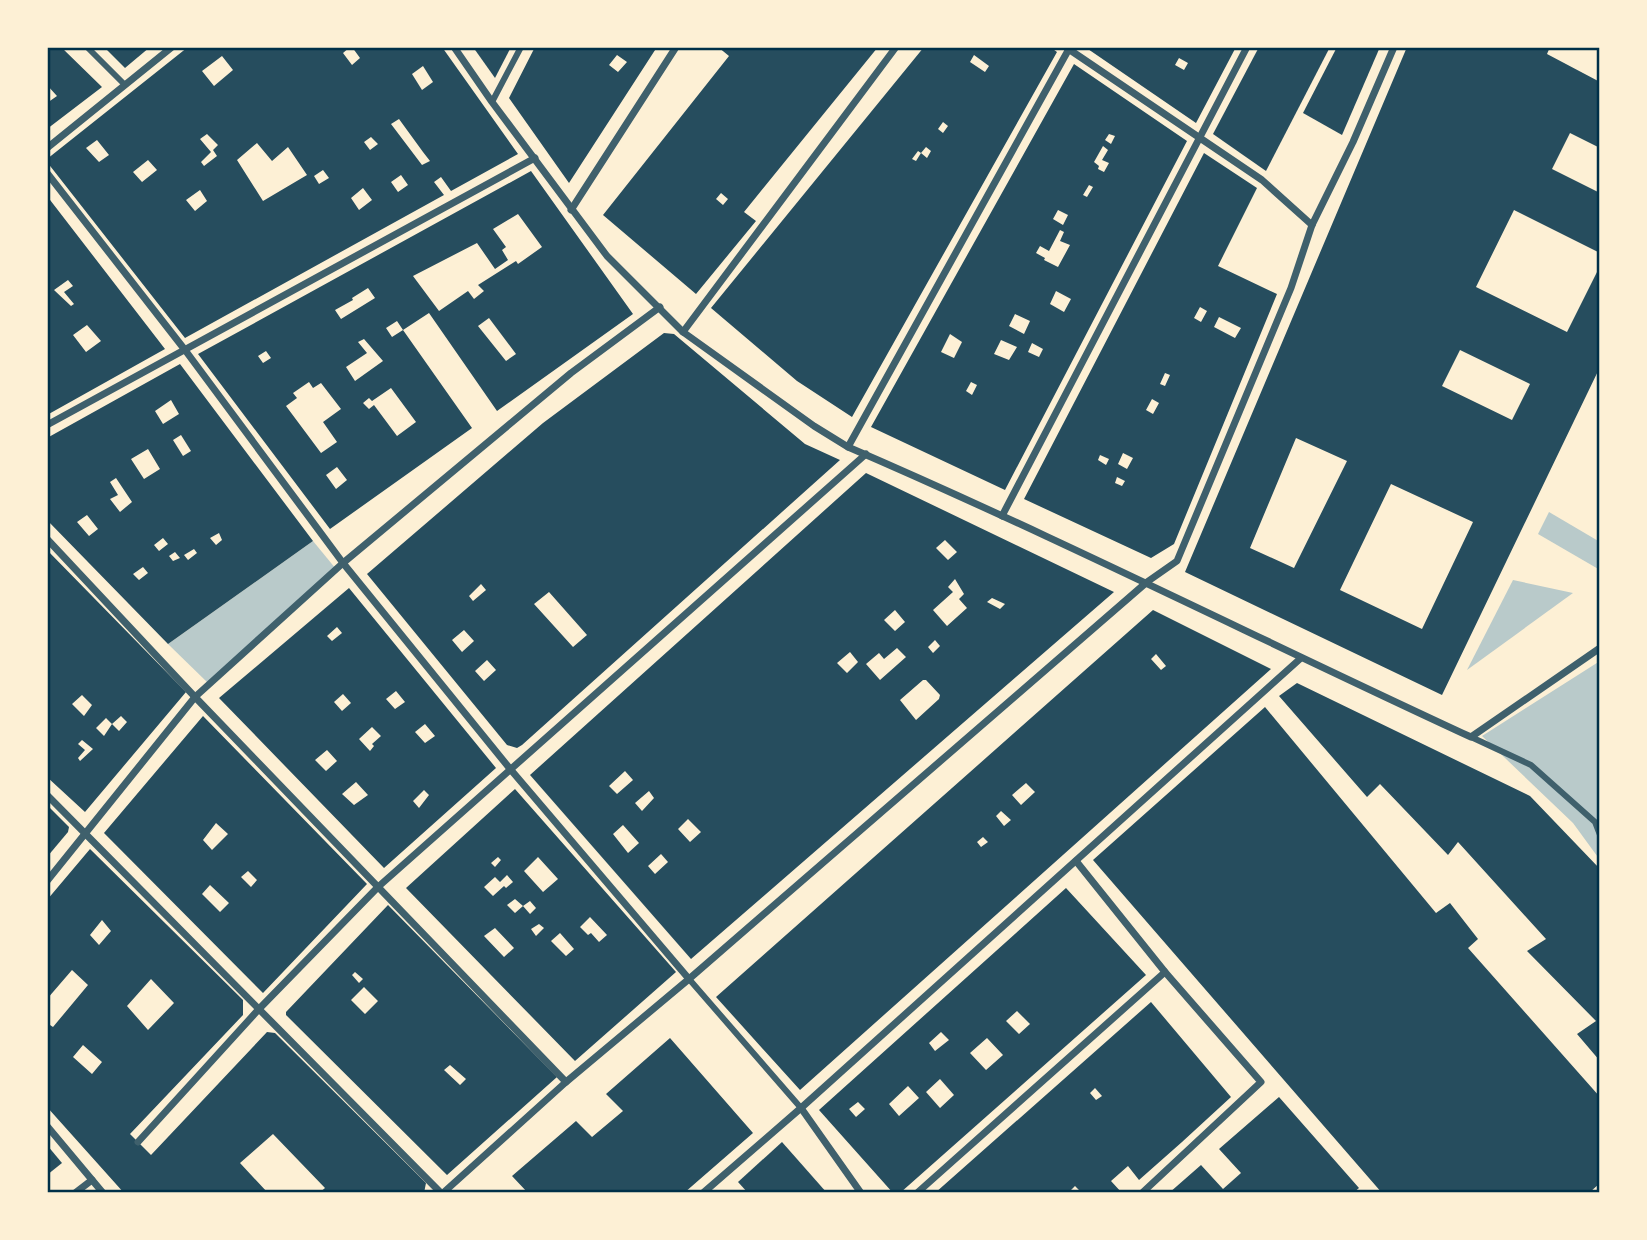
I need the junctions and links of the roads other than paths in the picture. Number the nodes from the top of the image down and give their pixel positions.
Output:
1 (87, 47) edge
2 (172, 47) edge
3 (454, 47) edge
4 (521, 47) edge
5 (676, 47) edge
6 (896, 47) edge
7 (1247, 47) edge
8 (1394, 47) edge
9 (1068, 48) edge
10 (125, 85) junction
11 (492, 102) junction
12 (1199, 138) junction
13 (47, 148) edge
14 (535, 158) junction
15 (47, 173) edge
16 (571, 210) junction
17 (1312, 225) junction
18 (660, 307) junction
19 (683, 332) junction
20 (185, 350) junction
21 (47, 425) edge
22 (848, 447) junction
23 (866, 454) junction
24 (1002, 516) junction
25 (47, 538) edge
26 (343, 563) junction
27 (1147, 582) junction
28 (1600, 648) edge
29 (1301, 658) junction
30 (195, 697) junction
31 (1471, 737) junction
32 (511, 770) junction
33 (47, 795) edge
34 (86, 835) junction
35 (1600, 835) edge
36 (1076, 861) junction
37 (47, 881) edge
38 (378, 887) junction
39 (1165, 972) junction
40 (690, 979) junction
41 (259, 1009) junction
42 (566, 1082) junction
43 (801, 1108) junction
44 (47, 1126) edge
45 (138, 1142) dead end
46 (92, 1180) junction
47 (75, 1193) edge
48 (103, 1193) edge
49 (442, 1193) edge
50 (702, 1193) edge
51 (861, 1193) edge
52 (917, 1193) edge
53 (1142, 1193) edge

1 - 10 street
2 - 10 street
3 - 11 street
4 - 11 street
5 - 16 street
6 - 19 street
7 - 12 street
8 - 17 street
9 - 12 street
9 - 22 street
10 - 13 street
11 - 14 street
12 - 17 street
12 - 24 street
14 - 16 street
14 - 20 street
15 - 20 street
16 - 18 street
17 - 27 street
18 - 19 street
18 - 26 street
19 - 22 street
20 - 21 street
20 - 26 street
22 - 23 street
23 - 24 street
23 - 32 street
24 - 27 street
25 - 30 street
26 - 30 street
26 - 32 street
27 - 29 street
27 - 40 street
28 - 31 street
29 - 31 street
29 - 36 street
30 - 34 street
30 - 38 street
31 - 35 street
32 - 38 street
32 - 40 street
33 - 34 street
34 - 37 street
34 - 41 street
36 - 39 street
36 - 43 street
38 - 41 street
38 - 42 street
39 - 52 street
39 - 53 street
40 - 42 street
40 - 43 street
41 - 45 street
41 - 49 street
42 - 49 street
43 - 50 street
43 - 51 street
44 - 46 street
46 - 47 street
46 - 48 street

